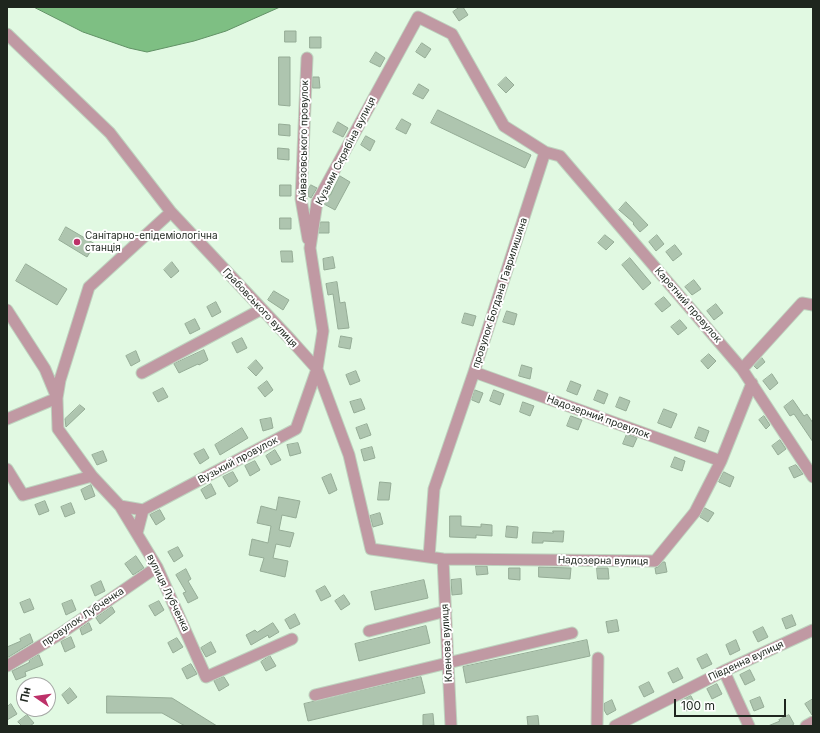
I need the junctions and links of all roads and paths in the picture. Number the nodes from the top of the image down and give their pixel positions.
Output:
1 (7, 34) edge
2 (307, 58) dead end
3 (545, 152) junction
4 (171, 212) junction
5 (310, 248) junction
6 (813, 305) edge
7 (262, 309) junction
8 (7, 310) edge
9 (317, 369) junction
10 (742, 369) junction
11 (474, 372) junction
12 (142, 373) dead end
13 (752, 383) junction
14 (57, 398) junction
15 (7, 419) edge
16 (721, 461) junction
17 (7, 469) edge
18 (92, 476) junction
19 (813, 477) edge
20 (120, 506) junction
21 (143, 510) junction
22 (137, 533) junction
23 (371, 549) joint
24 (428, 557) junction
25 (443, 559) junction
26 (157, 567) junction
27 (446, 611) junction
28 (813, 630) edge
29 (368, 631) dead end
30 (572, 633) dead end
31 (292, 639) dead end
32 (598, 658) dead end
33 (448, 663) junction
34 (7, 666) edge
35 (724, 671) junction
36 (315, 695) dead end
37 (813, 722) edge
38 (451, 726) edge
39 (597, 726) edge
40 (615, 726) edge
41 (749, 726) edge
42 (806, 726) edge

1 - 4 street, Грабовського вулиця
2 - 5 street, Айвазовського провулок
3 - 5 street, Кузьми Скрябіна вулиця
3 - 10 street, Каретний провулок
3 - 11 street, провулок Богдана Гаврилишина
4 - 7 street, Грабовського вулиця
4 - 14 street
5 - 9 street, Кузьми Скрябіна вулиця
6 - 10 street
7 - 9 street, Грабовського вулиця
7 - 12 street
8 - 14 street
9 - 21 street, Вузький провулок
9 - 23 street, Кузьми Скрябіна вулиця
10 - 13 street, Каретний провулок
11 - 16 street, Надозерний провулок
11 - 24 street, провулок Богдана Гаврилишина
13 - 16 street, Надозерна вулиця
13 - 19 street, Каретний провулок
14 - 15 street
14 - 18 street, вулиця Лубченка
16 - 25 street, Надозерна вулиця
17 - 18 street
18 - 20 street, вулиця Лубченка
20 - 21 street
20 - 22 street, вулиця Лубченка
21 - 22 street
22 - 26 street, вулиця Лубченка
23 - 24 street, Надозерна вулиця
24 - 25 street, Надозерна вулиця
25 - 27 street, Кленова вулиця
26 - 31 street, вулиця Лубченка
26 - 34 street, провулок Лубченка
27 - 29 street
27 - 33 street, Кленова вулиця
28 - 35 street, Південна вулиця
30 - 33 street
32 - 39 street
33 - 36 street
33 - 38 street, Кленова вулиця
35 - 40 street, Південна вулиця
35 - 41 street
37 - 42 street

